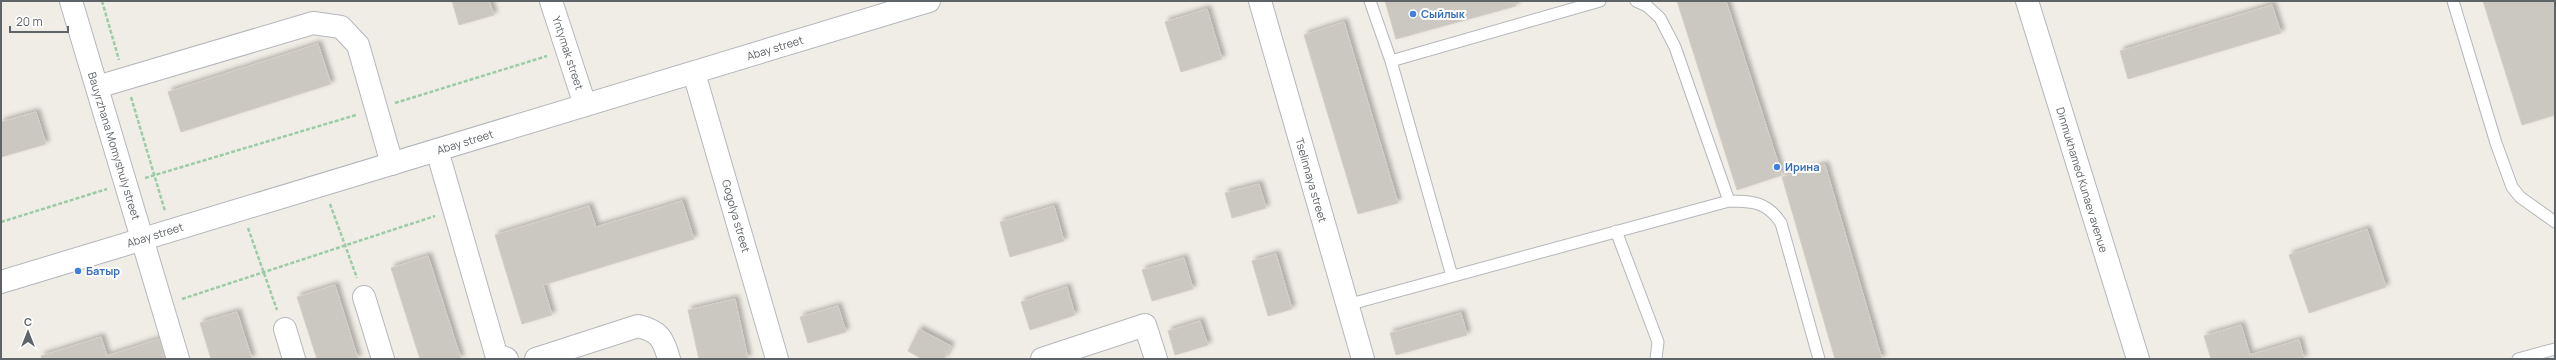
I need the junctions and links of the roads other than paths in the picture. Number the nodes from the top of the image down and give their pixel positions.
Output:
1 (71, 1) edge
2 (551, 1) edge
3 (928, 1) edge
4 (1260, 1) edge
5 (1370, 1) edge
6 (1600, 1) edge
7 (1636, 1) edge
8 (2027, 1) edge
9 (2453, 1) edge
10 (1391, 61) junction
11 (694, 73) junction
12 (97, 87) junction
13 (585, 105) junction
14 (437, 150) junction
15 (392, 164) junction
16 (1729, 201) junction
17 (2555, 222) edge
18 (1616, 232) junction
19 (142, 239) junction
20 (1452, 276) junction
21 (1, 282) edge
22 (364, 298) road end
23 (1347, 305) junction
24 (285, 329) road end
25 (2555, 349) edge
26 (178, 359) edge
27 (294, 359) edge
28 (383, 359) edge
29 (507, 359) edge
30 (536, 359) edge
31 (669, 359) edge
32 (777, 359) edge
33 (1042, 359) edge
34 (1156, 359) edge
35 (1363, 359) edge
36 (1656, 359) edge
37 (1819, 359) edge
38 (2138, 359) edge
39 (2518, 359) edge

1 - 12 street, Bauyrzhana Momyshuly street
2 - 13 street, Yntymak street
3 - 11 street, Abay street
4 - 23 street, Tselinnaya street
5 - 10 lane
6 - 10 lane
7 - 16 lane
8 - 38 street, Dinmukhamed Kunaev avenue
9 - 17 lane
10 - 20 lane
11 - 13 street, Abay street
11 - 32 street, Gogolya street
12 - 15 street
12 - 19 street, Bauyrzhana Momyshuly street
13 - 14 street, Abay street
14 - 15 street, Abay street
14 - 29 street
15 - 19 street, Abay street
16 - 18 lane
16 - 37 lane
18 - 20 lane
18 - 36 lane
19 - 21 street, Abay street
19 - 26 street, Bauyrzhana Momyshuly street
20 - 23 lane
22 - 28 street
23 - 35 street, Tselinnaya street
24 - 27 street
25 - 39 lane
30 - 31 street
33 - 34 street

